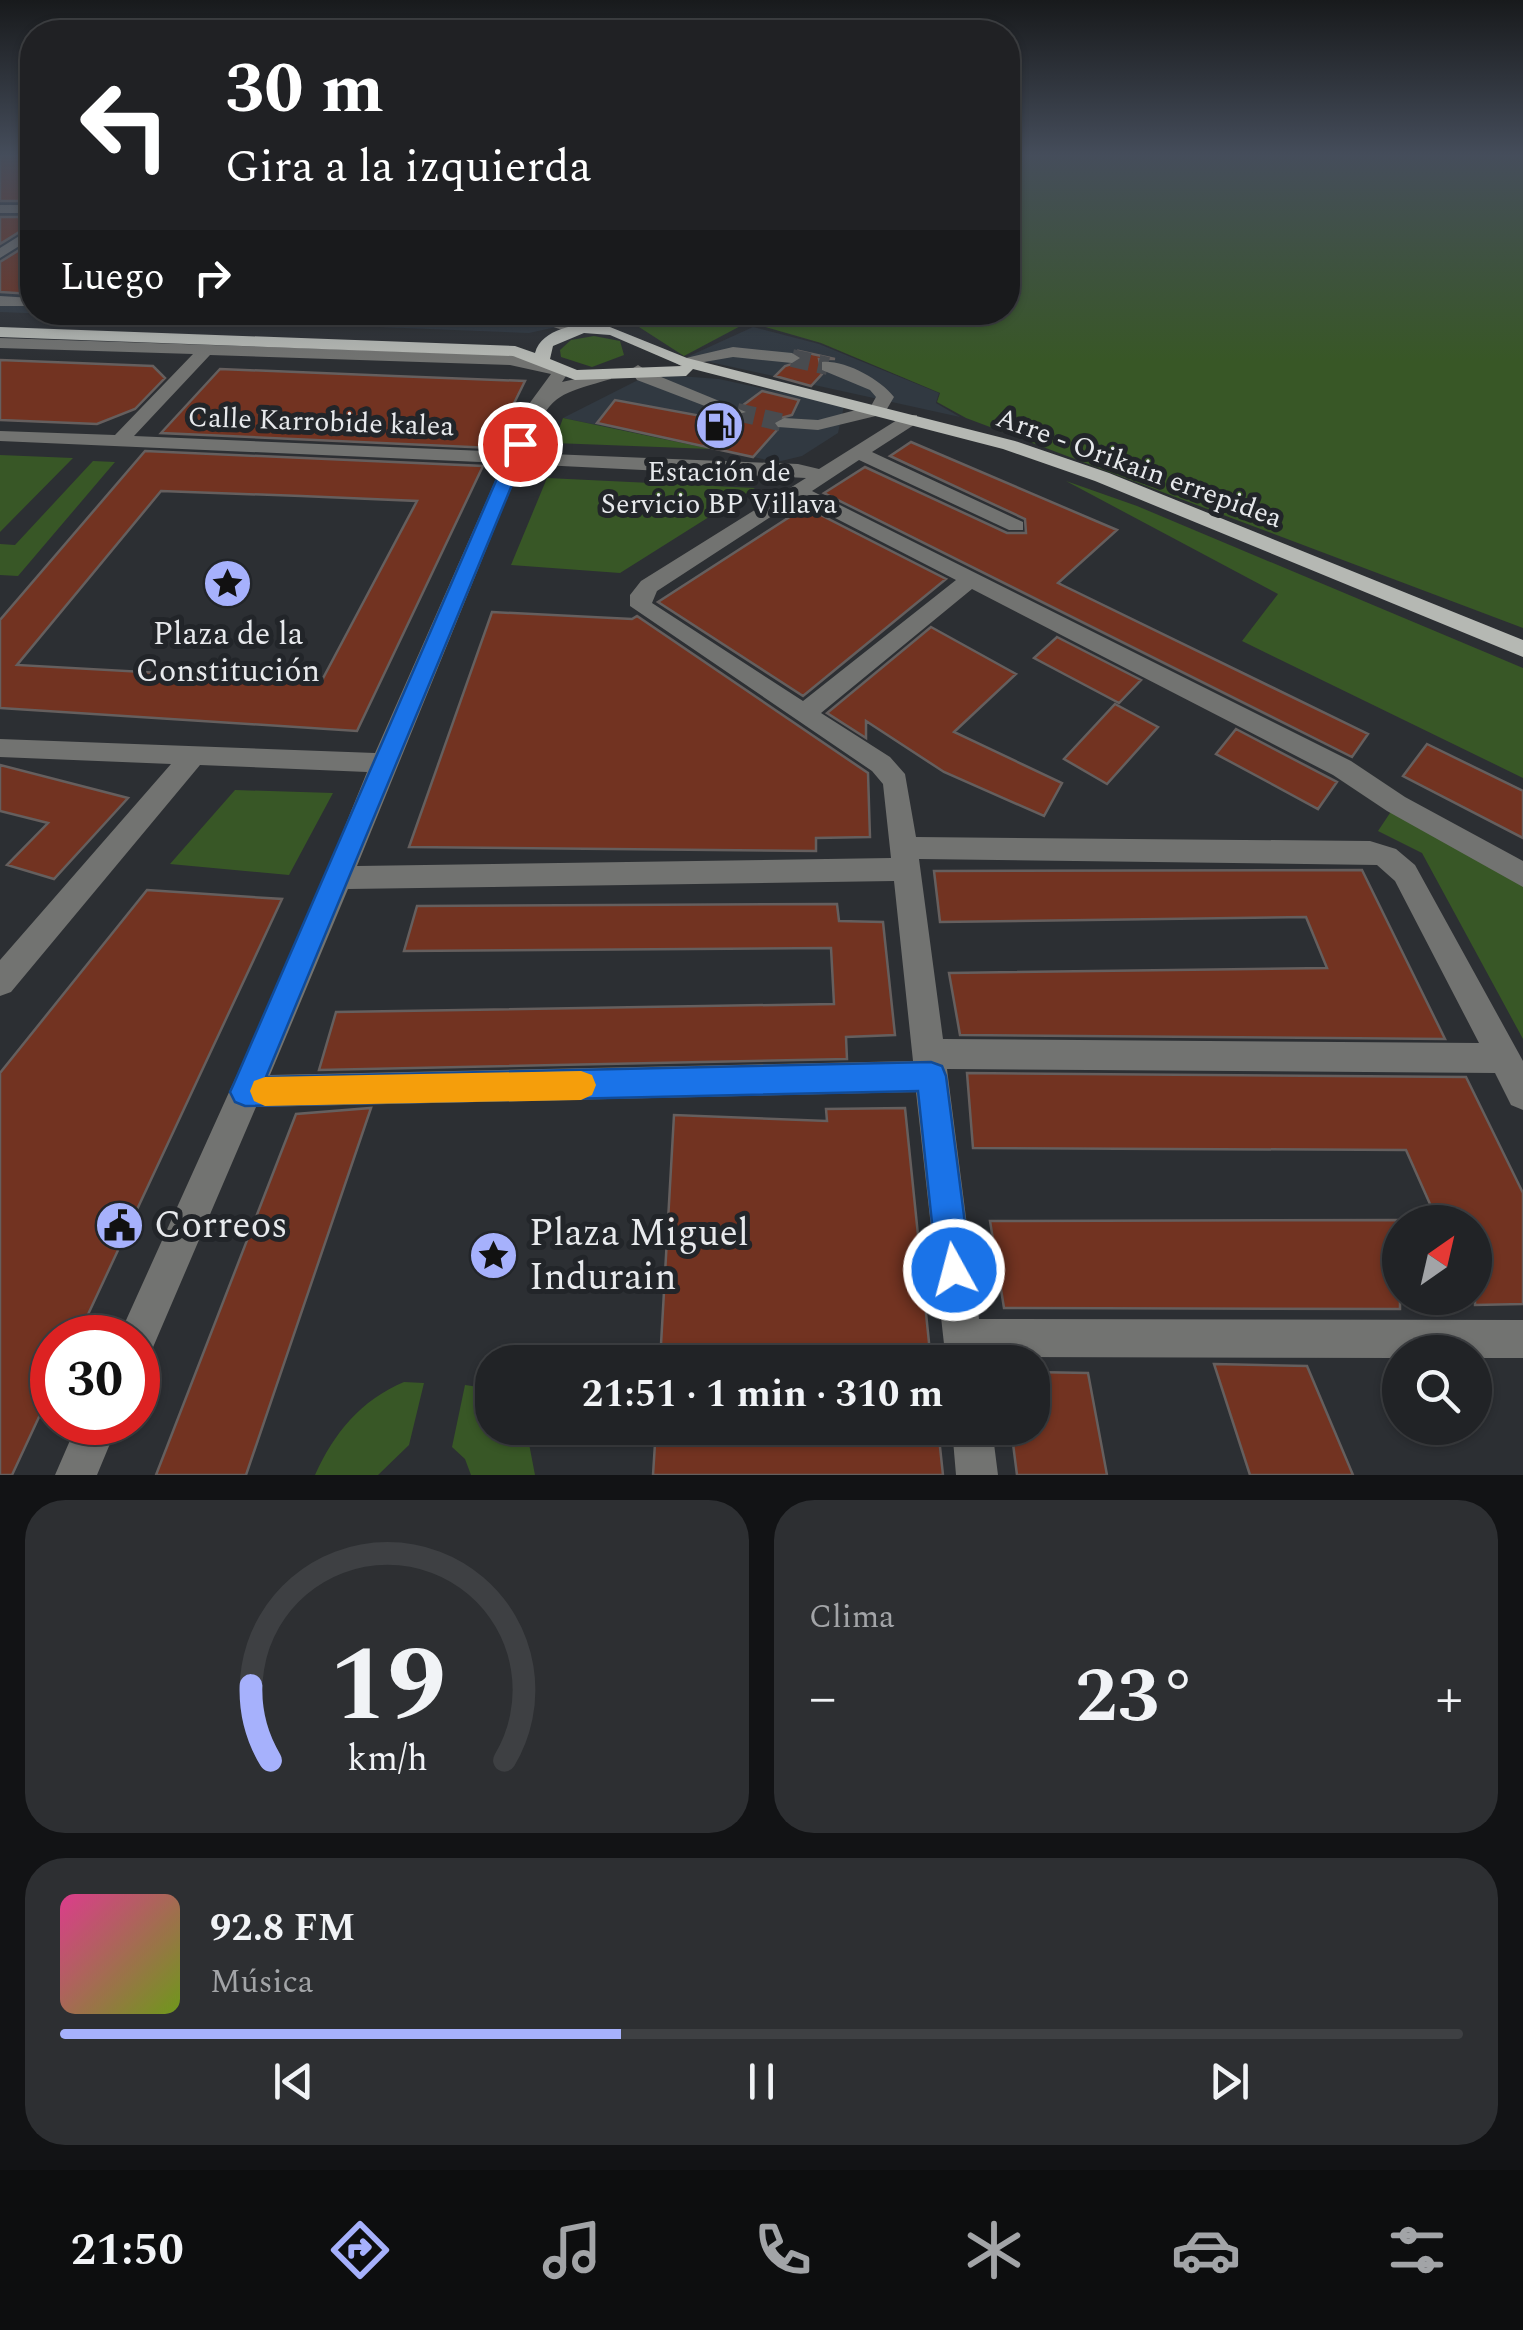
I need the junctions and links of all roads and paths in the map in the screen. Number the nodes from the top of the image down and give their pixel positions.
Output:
1 (197, 325) edge
2 (577, 325) edge
3 (586, 325) edge
4 (0, 332) edge
5 (557, 336) junction
6 (0, 343) edge
7 (644, 348) junction
8 (204, 352) junction
9 (792, 358) tunnel mouth
10 (681, 360) junction
11 (828, 366) tunnel mouth
12 (551, 367) junction
13 (638, 370) junction
14 (726, 372) junction
15 (610, 374) junction
16 (538, 404) junction
17 (878, 410) junction
18 (737, 412) tunnel mouth
19 (911, 419) junction
20 (784, 423) tunnel mouth
21 (0, 436) edge
22 (120, 441) junction
23 (859, 453) junction
24 (515, 458) junction
25 (819, 475) junction
26 (795, 490) junction
27 (1016, 526) dead end
28 (970, 578) junction
29 (1523, 648) edge
30 (803, 714) junction
31 (0, 748) edge
32 (193, 756) junction
33 (383, 763) junction
34 (905, 858) junction
35 (1523, 875) edge
36 (338, 878) junction
37 (0, 982) edge
38 (1504, 1058) junction
39 (930, 1065) junction
40 (245, 1092) junction
41 (1523, 1094) edge
42 (146, 1315) edge
43 (1523, 1339) edge
44 (963, 1345) edge
45 (1050, 1348) edge
46 (89, 1445) edge
47 (974, 1445) edge
48 (76, 1475) edge
49 (977, 1475) edge

1 - 5 main road
2 - 5 main road
3 - 7 main road
4 - 12 main road
5 - 12 main road
6 - 8 street
7 - 10 main road
7 - 15 main road
8 - 12 street
8 - 22 street
9 - 10 street
10 - 14 main road
11 - 17 street
12 - 15 main road
12 - 16 street
13 - 14 main road
13 - 15 main road
13 - 18 street
14 - 17 main road, Arre - Orikain errepidea
15 - 16 street
16 - 24 street
17 - 19 main road, Arre - Orikain errepidea
17 - 20 street
19 - 23 street
19 - 29 main road, Arre - Orikain errepidea
21 - 22 street, Calle Karrobide kalea
22 - 24 street, Calle Karrobide kalea
23 - 25 street
23 - 27 street
24 - 25 street, Calle Karrobide kalea
24 - 33 street
25 - 26 street
26 - 28 street
26 - 30 street
28 - 30 street
28 - 35 street
30 - 34 street
31 - 32 street
32 - 33 street
32 - 37 street
33 - 36 street
34 - 36 street
34 - 38 street
34 - 39 street
36 - 40 street
38 - 39 street
38 - 41 street
39 - 40 street
39 - 44 street
40 - 42 street
43 - 45 street
46 - 48 street
47 - 49 street

